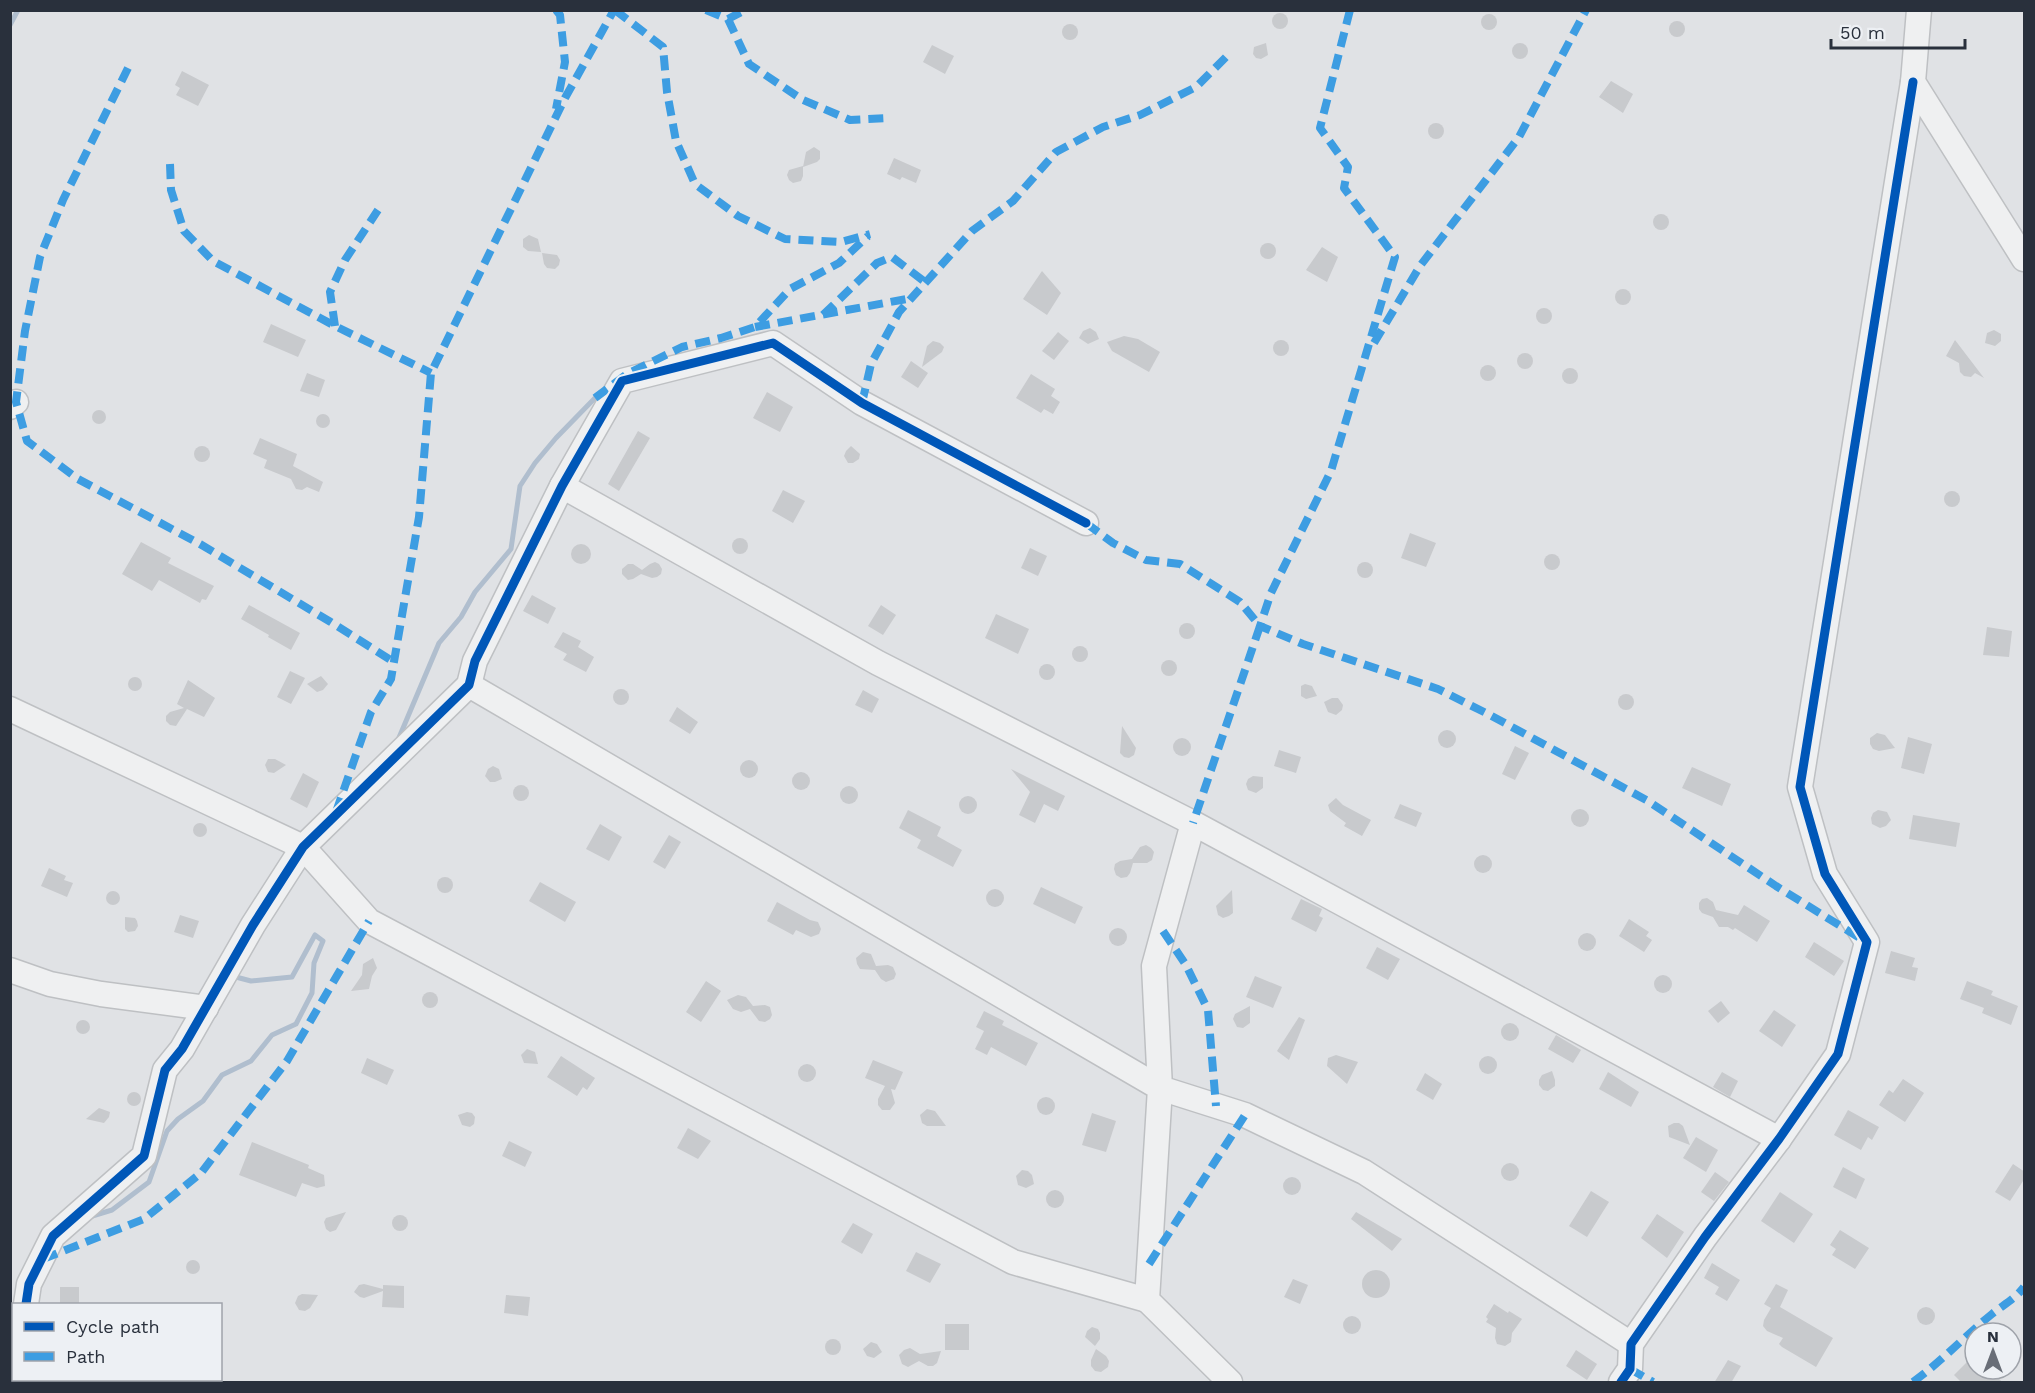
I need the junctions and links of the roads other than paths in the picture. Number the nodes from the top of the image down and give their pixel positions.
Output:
1 (1918, 10) edge
2 (1913, 82) junction
3 (2025, 260) edge
4 (562, 486) junction
5 (1086, 522) dead end
6 (469, 685) junction
7 (10, 709) edge
8 (1193, 823) junction
9 (303, 847) junction
10 (10, 970) edge
11 (206, 1008) junction
12 (1160, 1088) junction
13 (1779, 1139) junction
14 (1147, 1300) junction
15 (26, 1303) edge
16 (1631, 1344) junction
17 (1230, 1381) edge
18 (1621, 1383) edge

1 - 2 street
2 - 3 street
2 - 13 street
4 - 5 street
4 - 6 street
4 - 8 street
6 - 9 street
6 - 12 street
7 - 9 street
8 - 12 street
8 - 13 street
9 - 11 street
9 - 14 street
10 - 11 street
11 - 15 street
12 - 14 street
12 - 16 street
13 - 16 street
14 - 17 street
16 - 18 street

